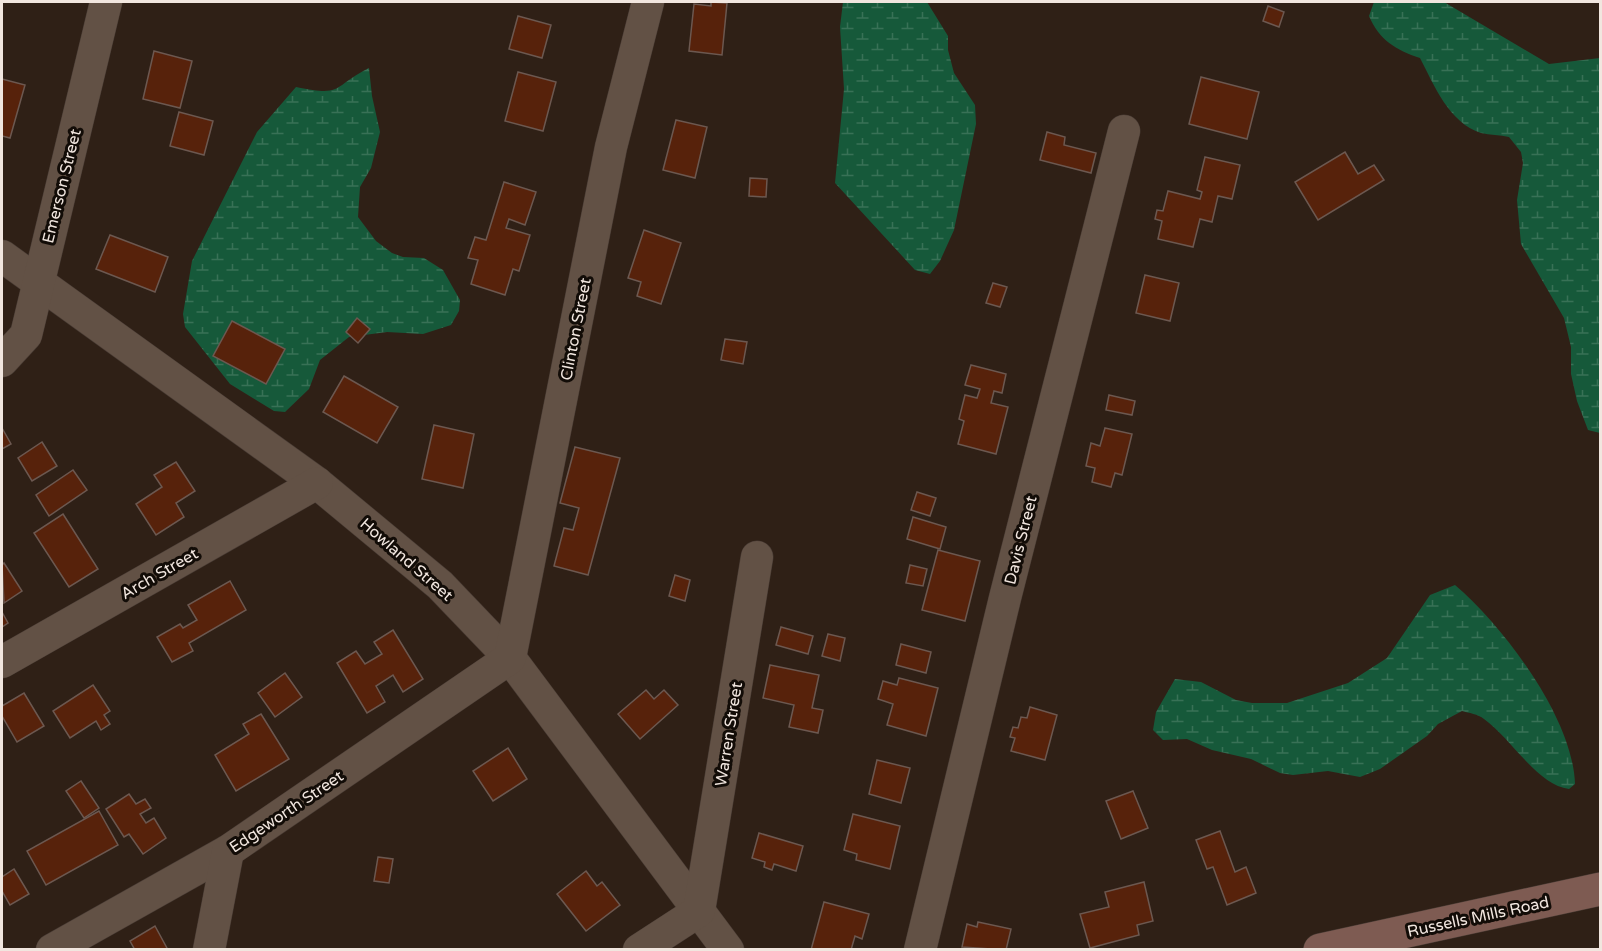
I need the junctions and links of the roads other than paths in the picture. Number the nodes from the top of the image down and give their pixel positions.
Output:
1 (106, 2) edge
2 (648, 2) edge
3 (1124, 131) dead end
4 (2, 256) edge
5 (38, 282) junction
6 (2, 361) edge
7 (317, 483) junction
8 (758, 557) dead end
9 (510, 658) junction
10 (2, 662) edge
11 (228, 851) junction
12 (1600, 889) edge
13 (699, 911) junction
14 (52, 950) edge
15 (209, 950) edge
16 (639, 950) edge
17 (728, 950) edge
18 (920, 950) edge
19 (1320, 950) edge

1 - 5 street, Emerson Street
2 - 9 street, Clinton Street
3 - 18 street, Davis Street
4 - 5 street, Howland Street
5 - 6 street, Emerson Street
5 - 7 street, Howland Street
7 - 9 street, Howland Street
7 - 10 street, Arch Street
8 - 13 street, Warren Street
9 - 11 street, Edgeworth Street
9 - 13 street, Howland Street
11 - 14 street, Edgeworth Street
11 - 15 street
12 - 19 main road, Russells Mills Road
13 - 16 street
13 - 17 street, Howland Street

